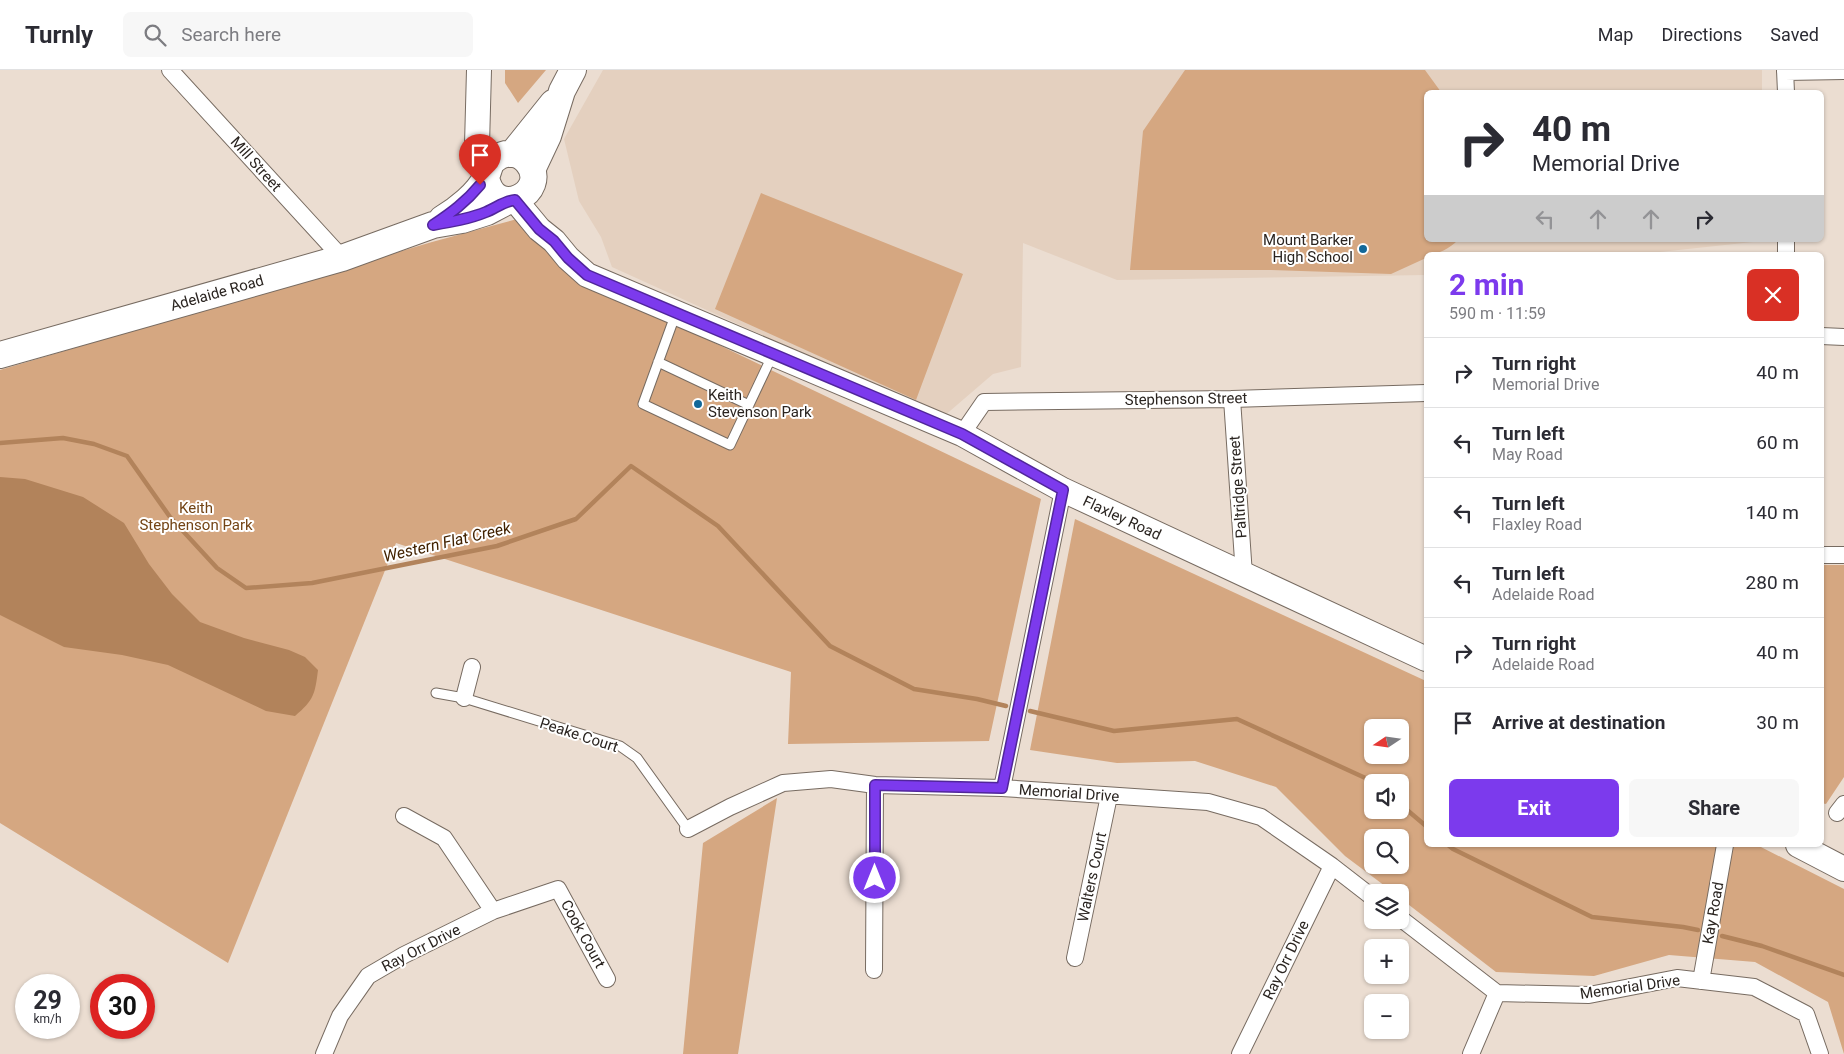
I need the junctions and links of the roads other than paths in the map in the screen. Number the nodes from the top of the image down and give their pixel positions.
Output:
1 (170, 70) edge
2 (479, 70) edge
3 (1785, 71) edge
4 (1844, 71) edge
5 (568, 81) edge
6 (1786, 90) edge
7 (498, 164) junction
8 (522, 189) junction
9 (433, 225) junction
10 (342, 258) junction
11 (676, 313) junction
12 (1824, 336) edge
13 (1844, 337) edge
14 (773, 354) junction
15 (0, 355) edge
16 (658, 362) junction
17 (1424, 393) edge
18 (1232, 399) junction
19 (749, 405) junction
20 (962, 434) junction
21 (1063, 490) junction
22 (1824, 555) edge
23 (1844, 555) edge
24 (1244, 575) junction
25 (1424, 658) edge
26 (472, 667) dead end
27 (436, 693) dead end
28 (464, 698) junction
29 (875, 785) junction
30 (1002, 788) junction
31 (1110, 796) junction
32 (404, 816) dead end
33 (688, 829) joint
34 (1725, 847) edge
35 (1802, 847) edge
36 (1332, 866) junction
37 (1844, 868) edge
38 (558, 889) joint
39 (1364, 891) edge
40 (493, 911) junction
41 (1409, 925) edge
42 (1075, 958) dead end
43 (874, 970) dead end
44 (607, 979) dead end
45 (1701, 981) junction
46 (1497, 993) junction
47 (324, 1054) edge
48 (1240, 1054) edge
49 (1471, 1054) edge
50 (1820, 1054) edge

1 - 10 street, Mill Street
2 - 7 main road
3 - 4 street
3 - 6 street
5 - 7 main road, Adelaide Road
5 - 8 main road
7 - 8 main road
7 - 8 main road
7 - 9 main road, Adelaide Road
8 - 9 main road, Adelaide Road
8 - 11 main road, Flaxley Road
9 - 10 main road, Adelaide Road
10 - 15 main road, Adelaide Road
11 - 14 main road, Flaxley Road
11 - 16 lane
12 - 13 street
14 - 19 lane
14 - 20 main road, Flaxley Road
16 - 19 lane
16 - 19 lane
17 - 18 street, Stephenson Street
18 - 20 street, Stephenson Street
18 - 24 street, Paltridge Street
20 - 21 main road, Flaxley Road
21 - 24 main road, Flaxley Road
21 - 30 street
22 - 23 street
24 - 25 main road, Flaxley Road
26 - 28 street
27 - 28 lane, Peake Court
28 - 33 lane, Peake Court
29 - 30 street, Memorial Drive
29 - 33 street, Memorial Drive
29 - 43 street
30 - 31 street, Memorial Drive
31 - 36 street, Memorial Drive
31 - 42 street, Walters Court
32 - 40 street
34 - 45 street, Kay Road
35 - 37 main road
36 - 39 street, Memorial Drive
36 - 48 street, Ray Orr Drive
38 - 40 street, Ray Orr Drive
38 - 44 street, Cook Court
40 - 47 street, Ray Orr Drive
41 - 46 street
45 - 46 street, Memorial Drive
45 - 50 street, Memorial Drive
46 - 49 street

